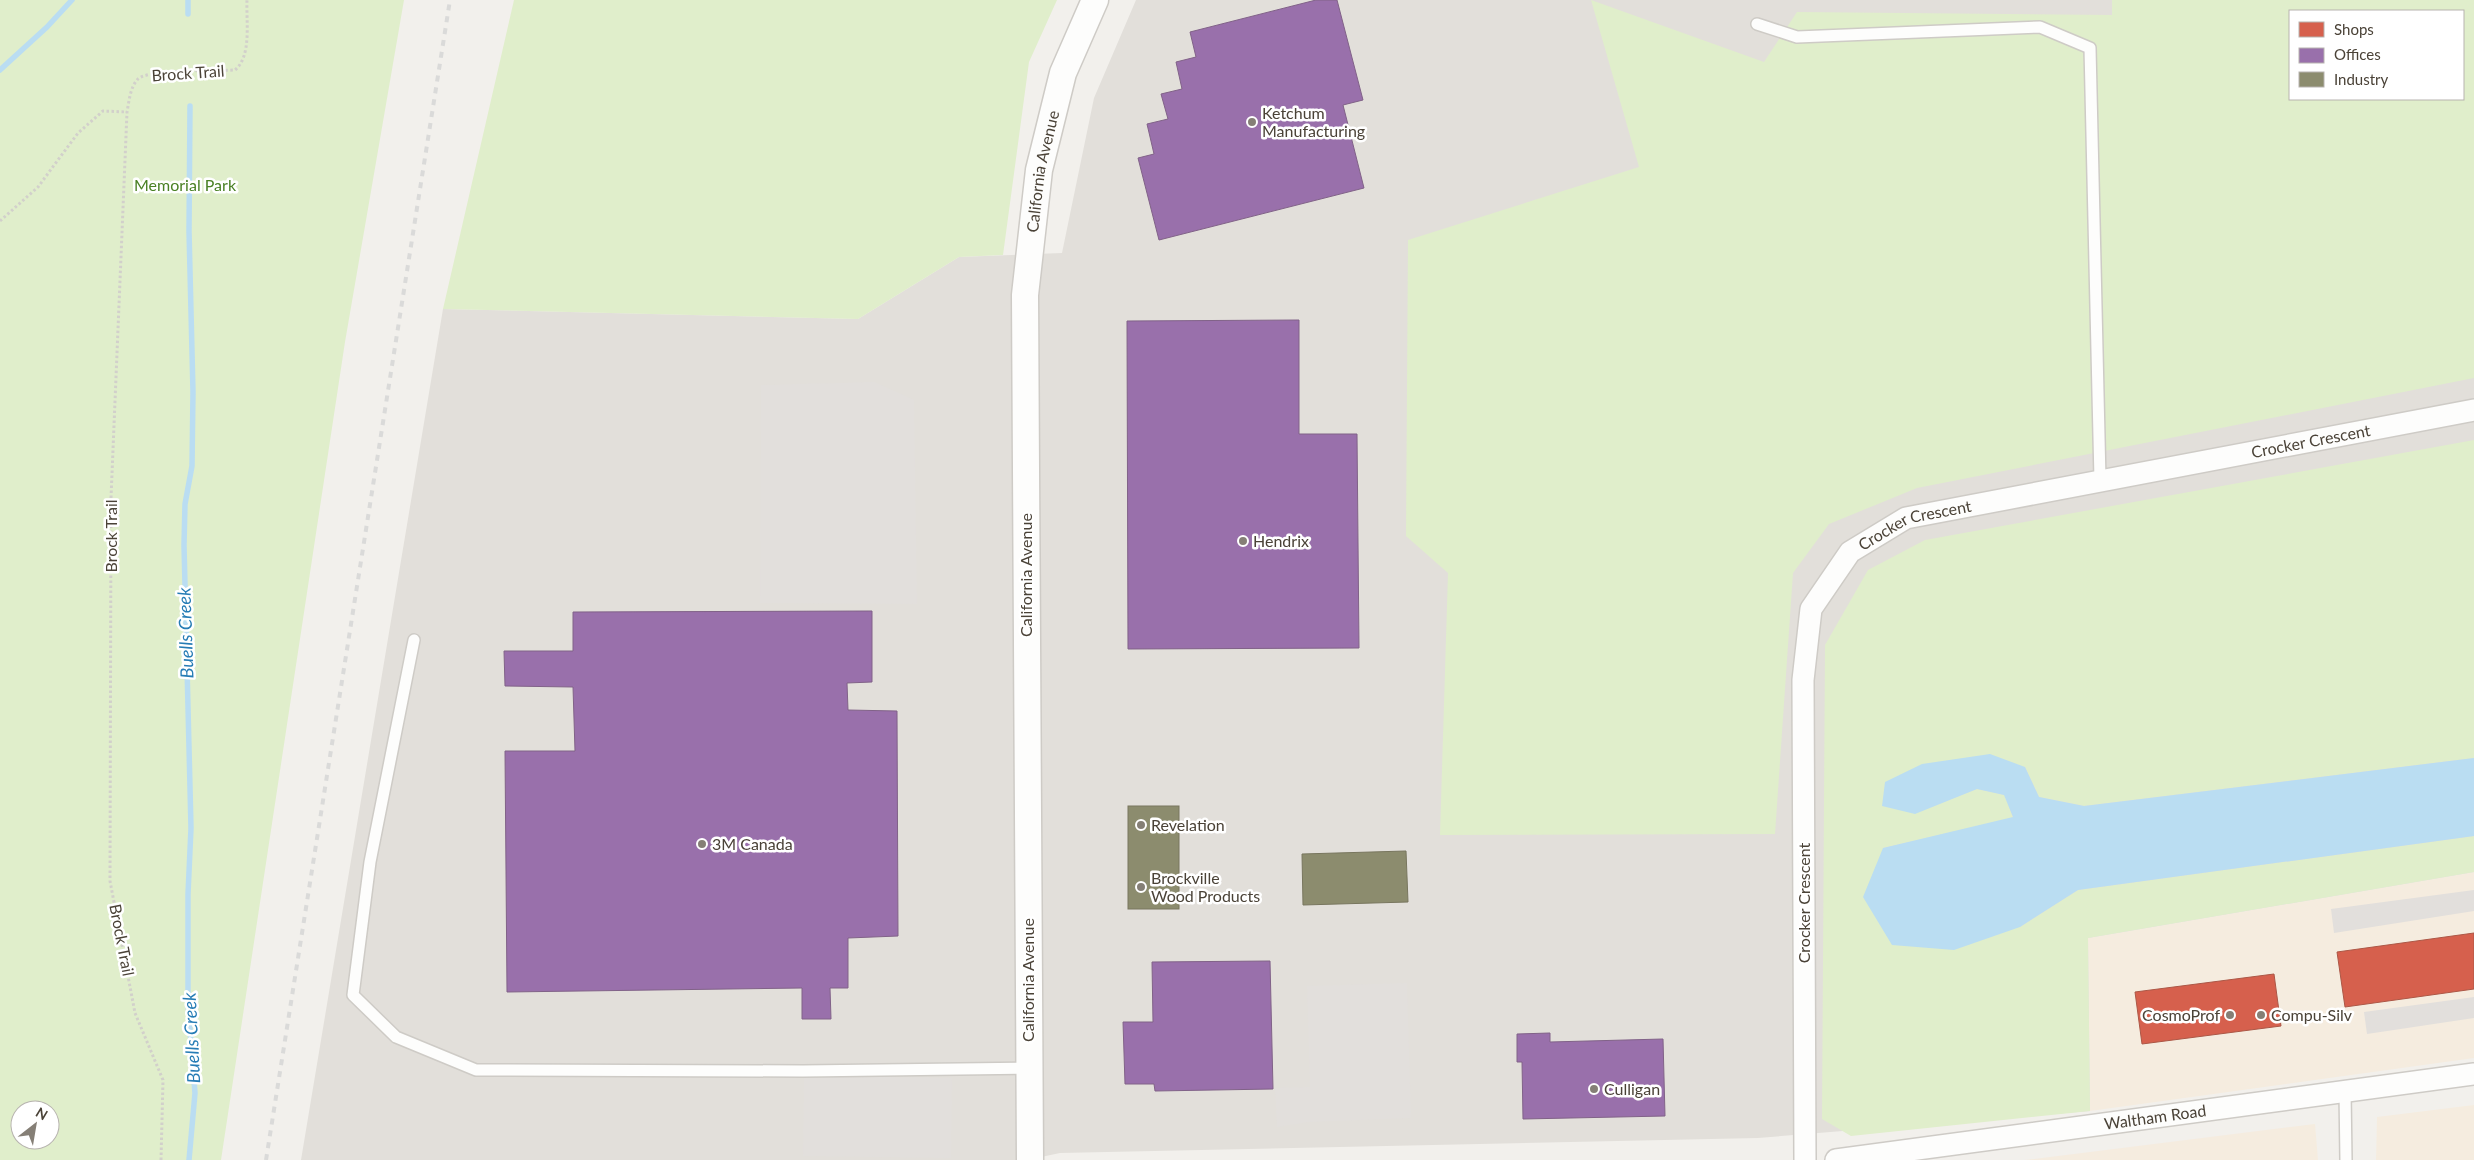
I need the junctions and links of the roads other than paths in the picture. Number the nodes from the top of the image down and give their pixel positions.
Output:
1 (1095, 0) edge
2 (1756, 24) dead end
3 (2474, 410) edge
4 (2100, 480) junction
5 (414, 640) dead end
6 (1029, 1068) junction
7 (2474, 1074) edge
8 (2345, 1091) junction
9 (1030, 1160) edge
10 (1805, 1160) edge
11 (1836, 1160) edge
12 (2346, 1160) edge

1 - 6 street, California Avenue
2 - 4 lane
3 - 4 street, Crocker Crescent
4 - 10 street, Crocker Crescent
5 - 6 lane
6 - 9 street, California Avenue
7 - 8 street, Waltham Road
8 - 11 street, Waltham Road
8 - 12 lane

